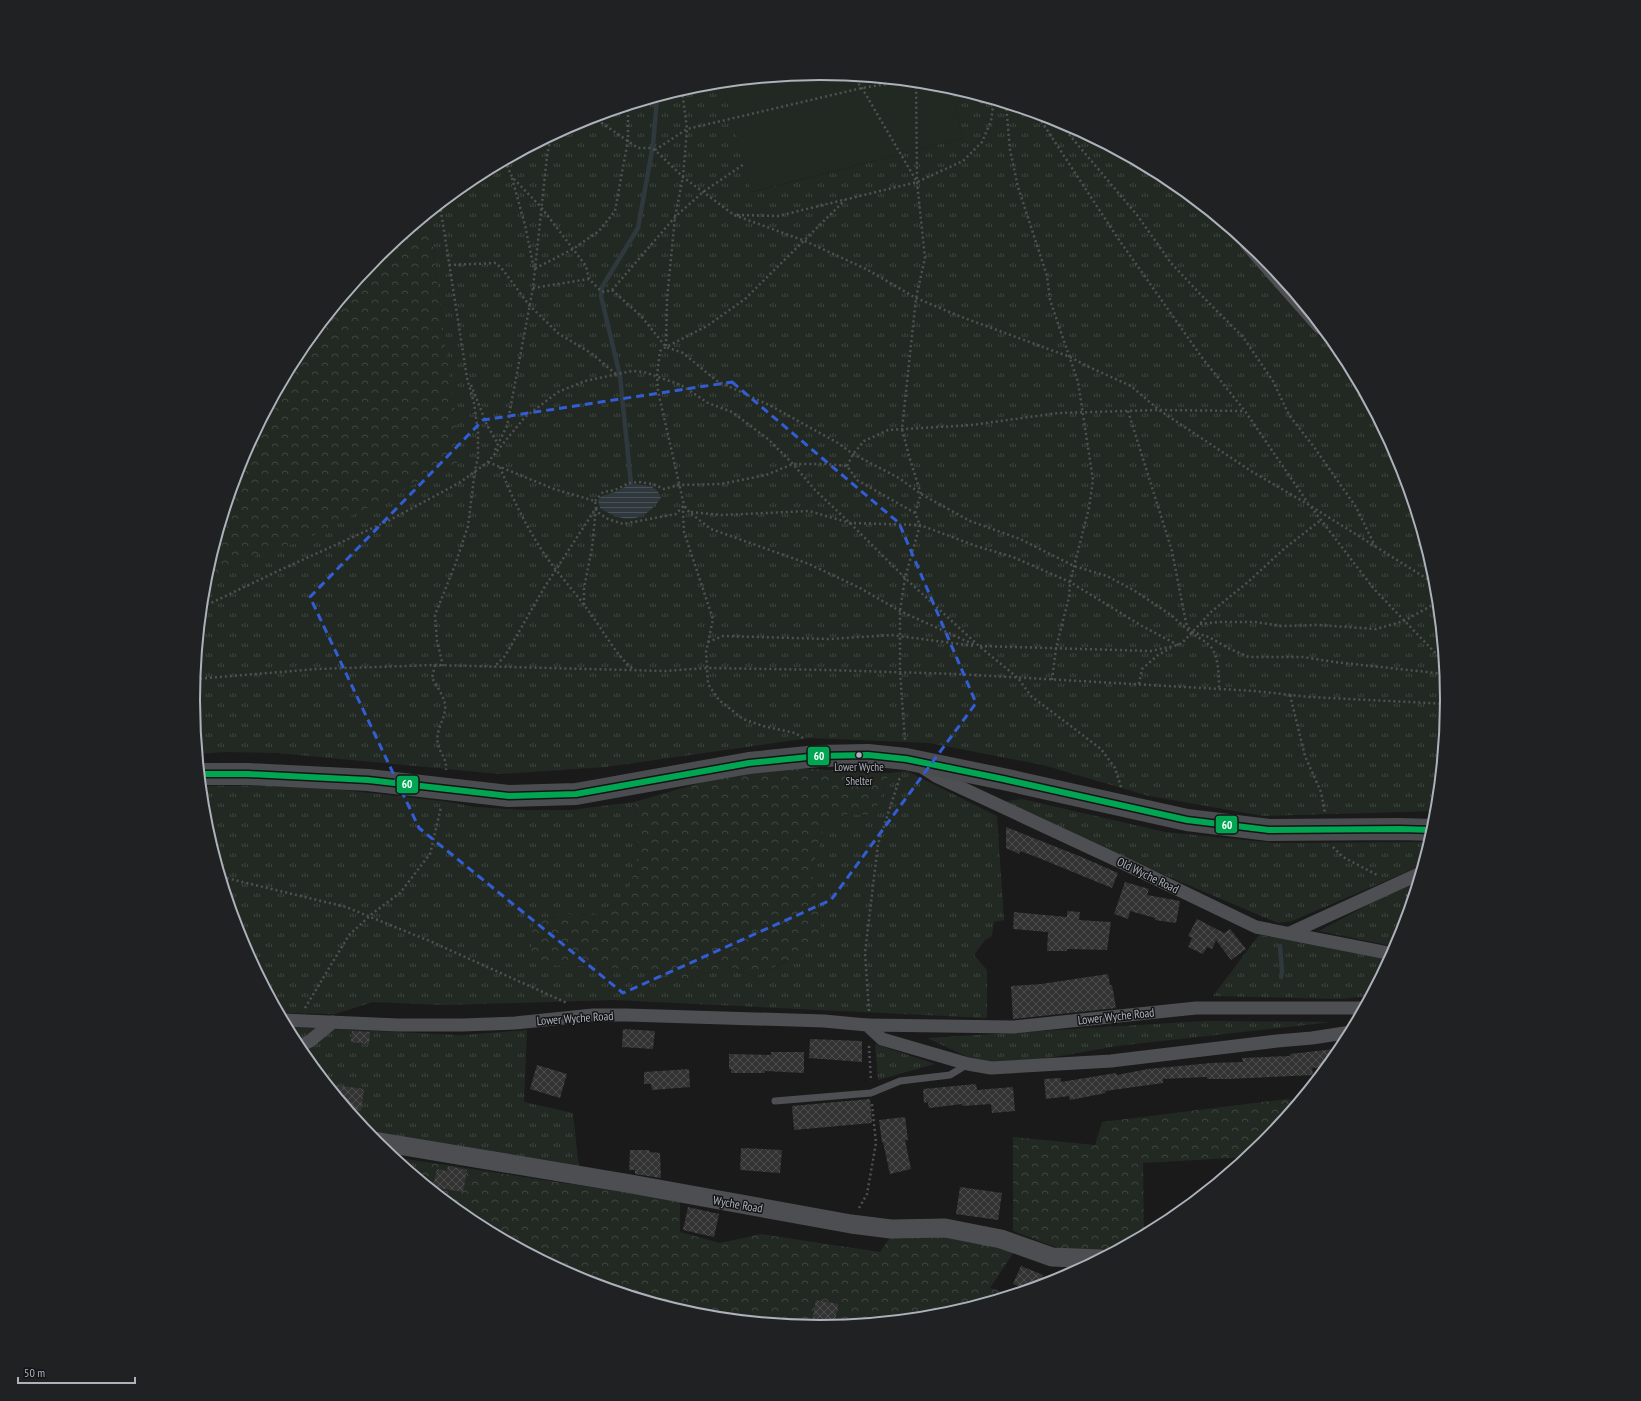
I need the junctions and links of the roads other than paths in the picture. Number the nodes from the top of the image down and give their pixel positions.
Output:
1 (910, 760) junction
2 (204, 774) edge
3 (1427, 830) edge
4 (1416, 876) edge
5 (1290, 933) junction
6 (1387, 953) edge
7 (1360, 1008) edge
8 (289, 1020) edge
9 (333, 1022) junction
10 (868, 1025) junction
11 (1344, 1033) edge
12 (304, 1044) edge
13 (968, 1064) junction
14 (775, 1101) dead end
15 (386, 1143) edge
16 (1091, 1259) edge

1 - 2 highway
1 - 3 highway
1 - 5 street, Old Wyche Road
4 - 5 street
5 - 6 street, Old Wyche Road
7 - 10 street, Lower Wyche Road
8 - 9 street, Lower Wyche Road
9 - 10 street, Lower Wyche Road
9 - 12 street
10 - 13 street
11 - 13 street
13 - 14 lane
15 - 16 main road, Wyche Road

